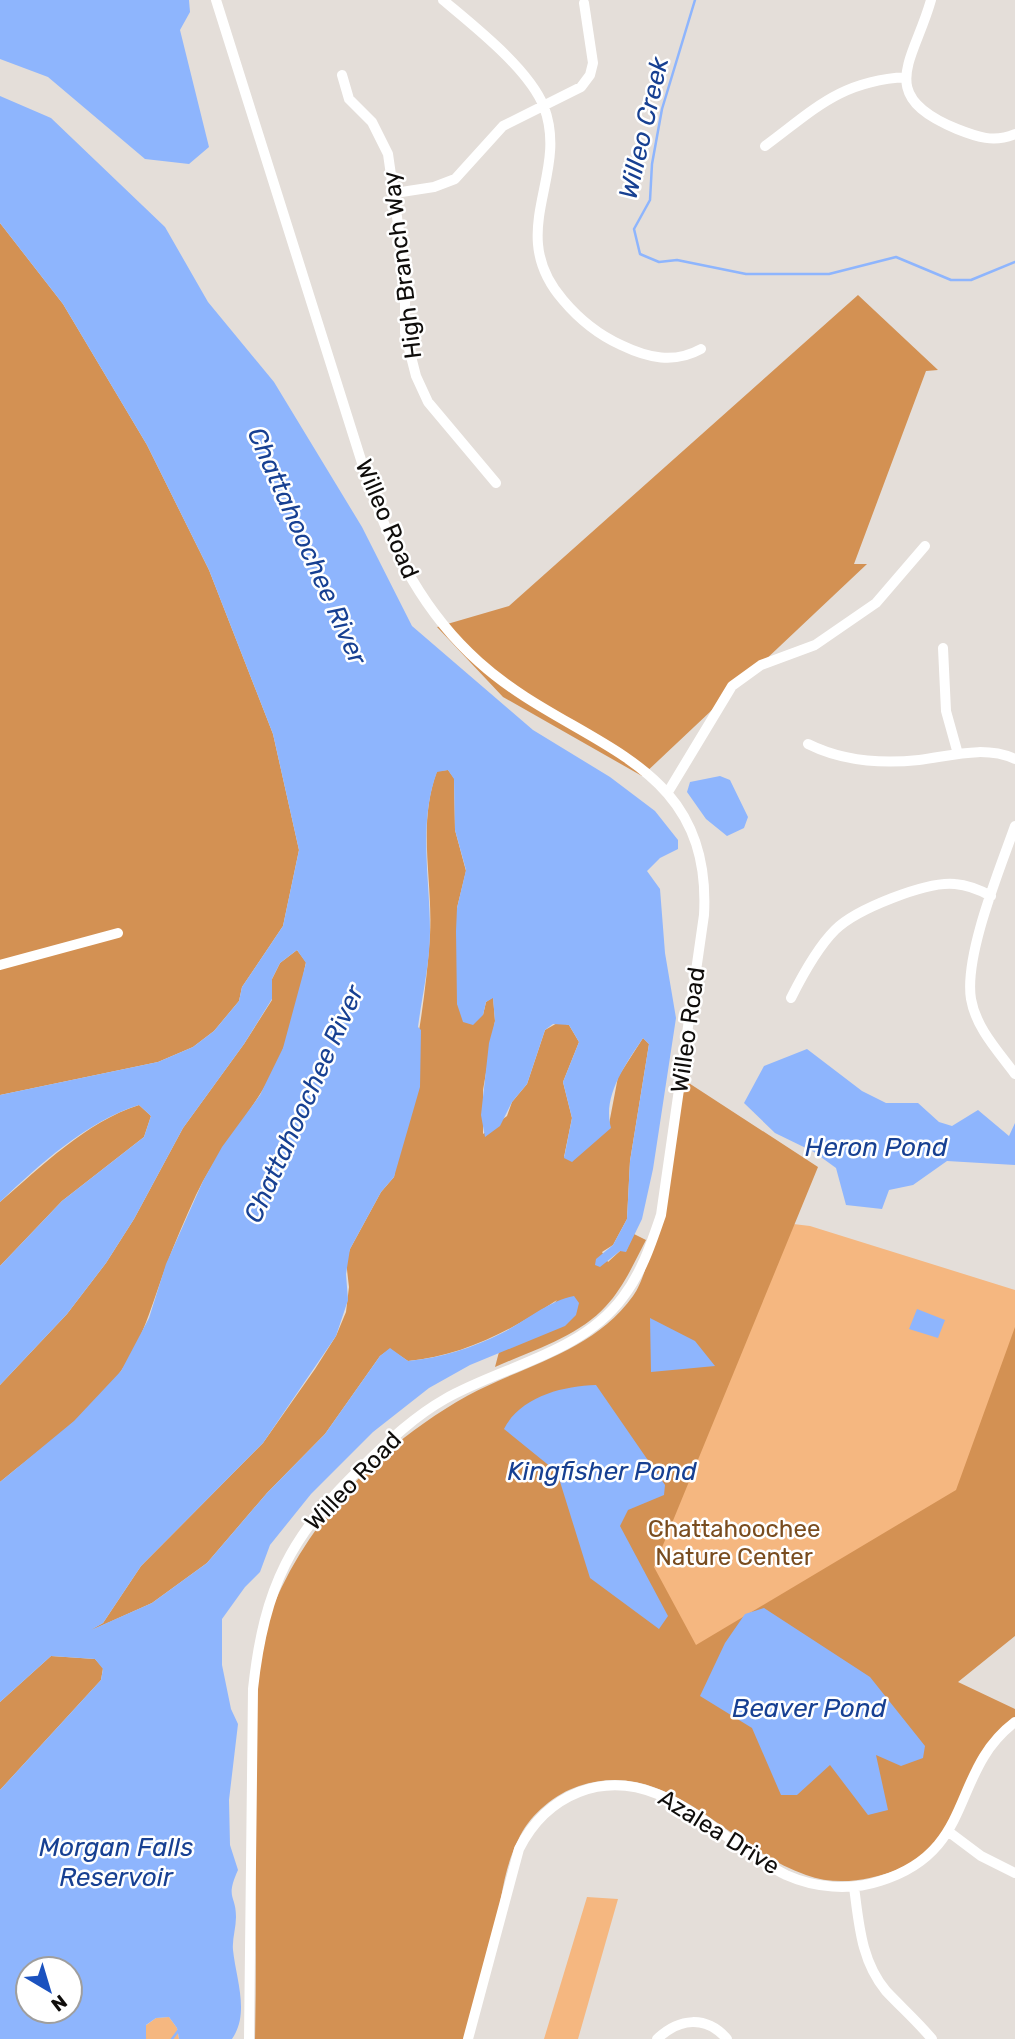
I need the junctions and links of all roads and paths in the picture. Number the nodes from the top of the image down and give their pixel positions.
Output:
1 (216, 0) edge
2 (443, 0) edge
3 (932, 0) edge
4 (584, 3) dead end
5 (342, 75) dead end
6 (906, 77) junction
7 (544, 105) junction
8 (1015, 134) edge
9 (765, 146) dead end
10 (395, 193) junction
11 (702, 349) dead end
12 (496, 483) dead end
13 (925, 546) dead end
14 (943, 648) dead end
15 (808, 744) dead end
16 (958, 754) junction
17 (1015, 759) edge
18 (668, 792) junction
19 (1015, 826) edge
20 (991, 896) junction
21 (118, 933) dead end
22 (0, 965) edge
23 (791, 998) dead end
24 (1015, 1074) edge
25 (1015, 1722) edge
26 (949, 1832) junction
27 (1015, 1873) edge
28 (854, 1886) junction
29 (249, 2039) edge
30 (468, 2039) edge
31 (657, 2039) edge
32 (727, 2039) edge
33 (932, 2039) edge

1 - 18 street, Willeo Road
2 - 7 street
3 - 6 street
4 - 7 street
5 - 10 street, High Branch Way
6 - 8 street
6 - 9 street
7 - 10 street
7 - 11 street
10 - 12 street, High Branch Way
13 - 18 street
14 - 16 street
15 - 16 street
16 - 17 street
18 - 29 street, Willeo Road
19 - 20 street
20 - 23 street
20 - 24 street
21 - 22 street
25 - 26 street, Azalea Drive
26 - 27 street
26 - 28 street, Azalea Drive
28 - 30 street, Azalea Drive
28 - 33 street
31 - 32 street

